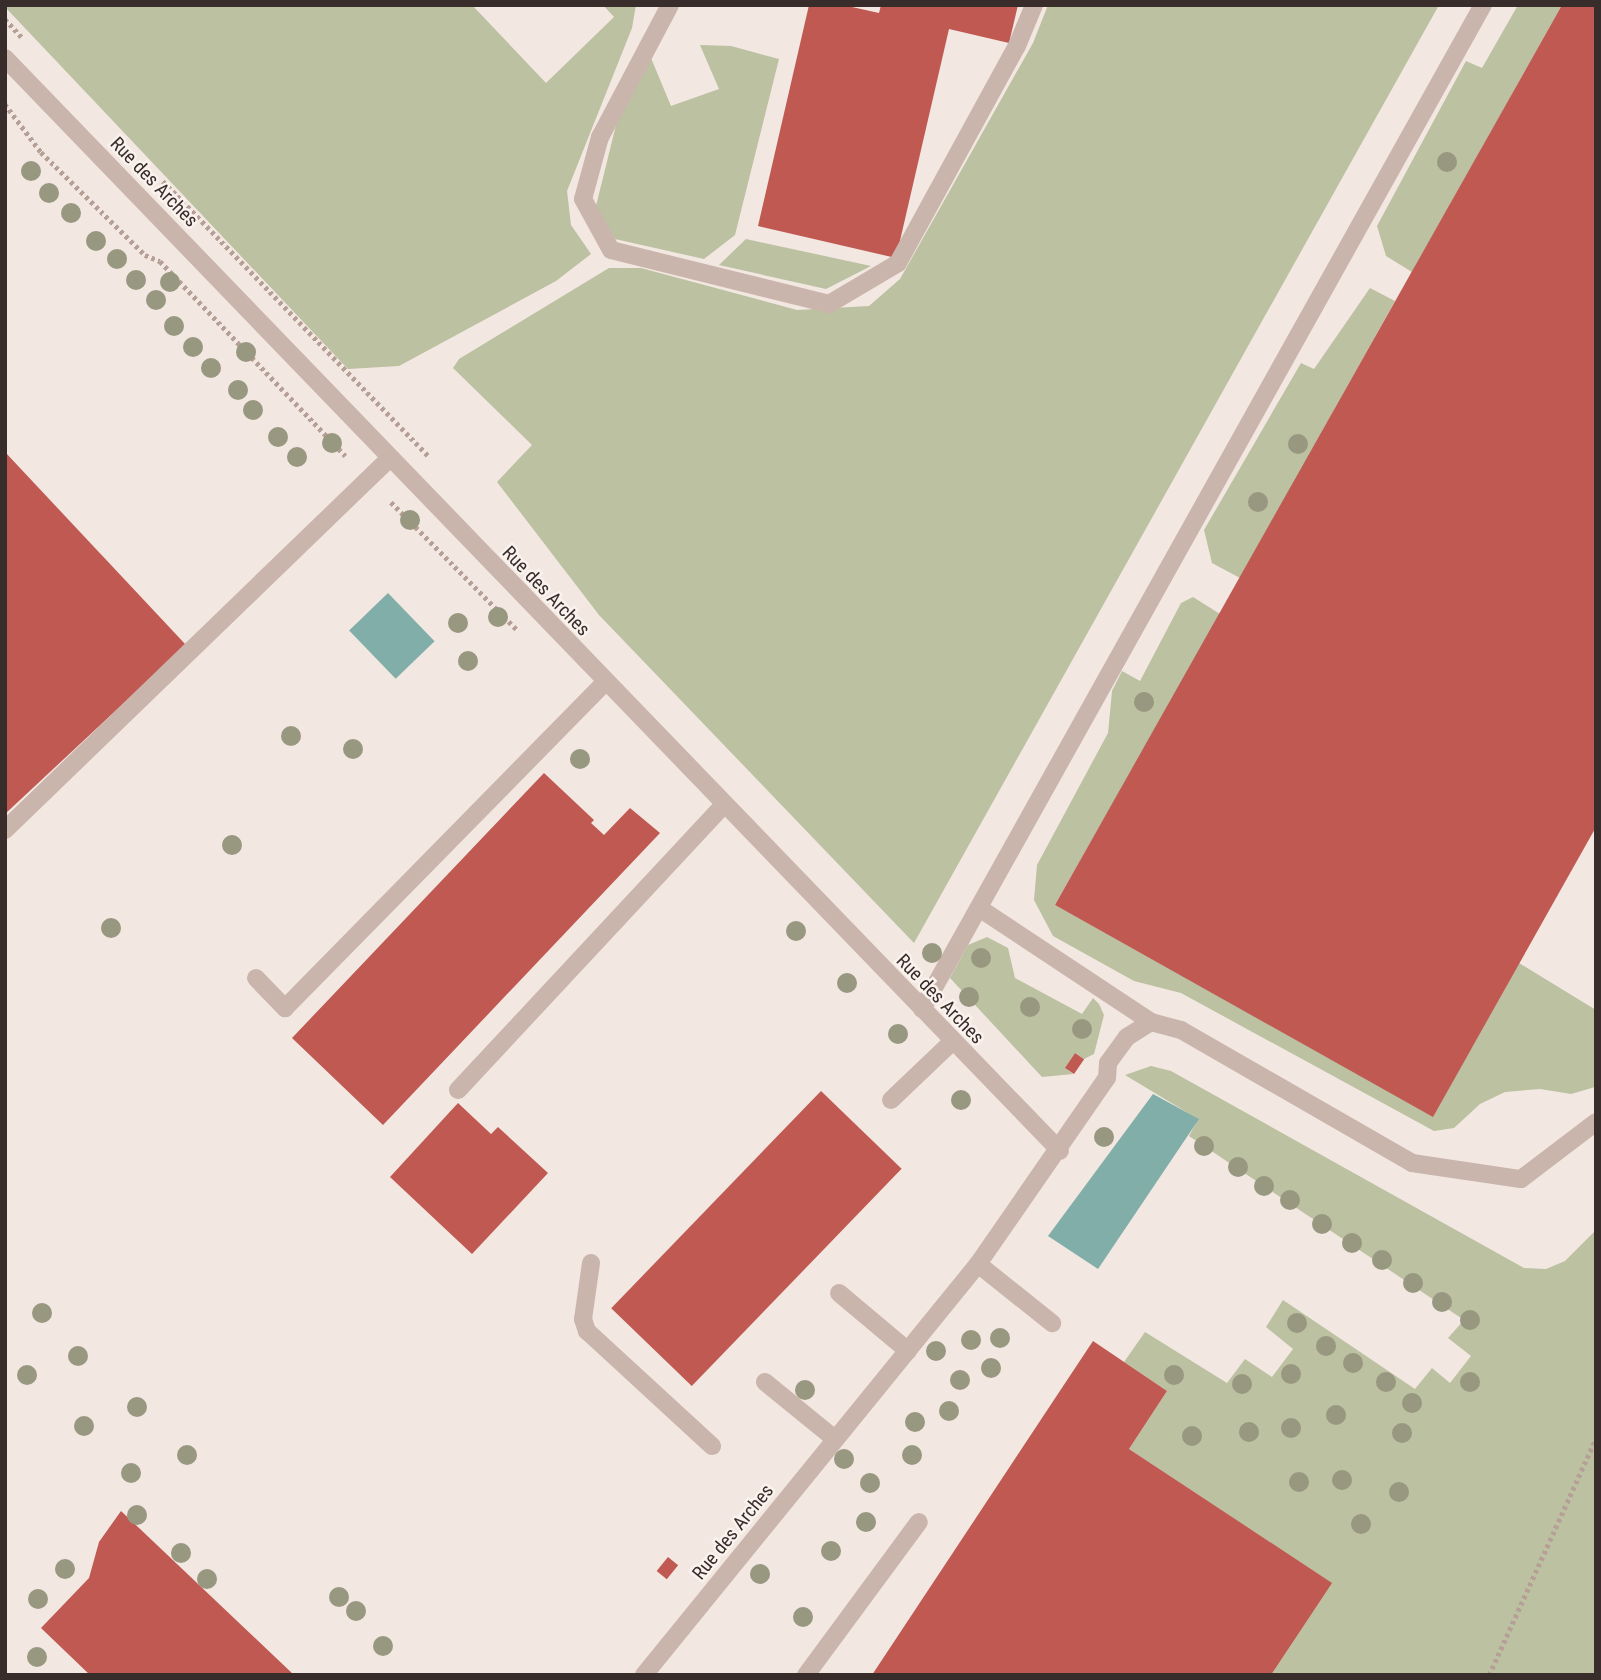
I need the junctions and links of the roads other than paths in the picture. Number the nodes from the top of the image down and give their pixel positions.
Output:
1 (670, 5) edge
2 (1034, 5) edge
3 (1483, 5) edge
4 (5, 58) edge
5 (390, 458) junction
6 (606, 682) junction
7 (723, 806) junction
8 (5, 830) edge
9 (979, 908) junction
10 (256, 978) dead end
11 (922, 1009) junction
12 (1152, 1022) junction
13 (952, 1042) junction
14 (458, 1090) dead end
15 (891, 1100) dead end
16 (1596, 1122) edge
17 (1059, 1151) junction
18 (591, 1263) dead end
19 (978, 1264) junction
20 (839, 1293) dead end
21 (1052, 1323) dead end
22 (908, 1351) junction
23 (765, 1382) dead end
24 (835, 1439) junction
25 (712, 1446) dead end
26 (919, 1522) dead end
27 (644, 1675) edge
28 (806, 1675) edge

1 - 2 street
3 - 9 street
4 - 5 street, Rue des Arches
5 - 6 street, Rue des Arches
5 - 8 street
6 - 7 street, Rue des Arches
6 - 10 street
7 - 11 street, Rue des Arches
7 - 14 street
9 - 11 street
9 - 12 street
11 - 13 street, Rue des Arches
12 - 16 street
12 - 17 street, Rue des Arches
13 - 15 street
13 - 17 street, Rue des Arches
17 - 19 street, Rue des Arches
18 - 25 street
19 - 21 street
19 - 22 street, Rue des Arches
20 - 22 street
22 - 24 street, Rue des Arches
23 - 24 street
24 - 27 street, Rue des Arches
26 - 28 street

